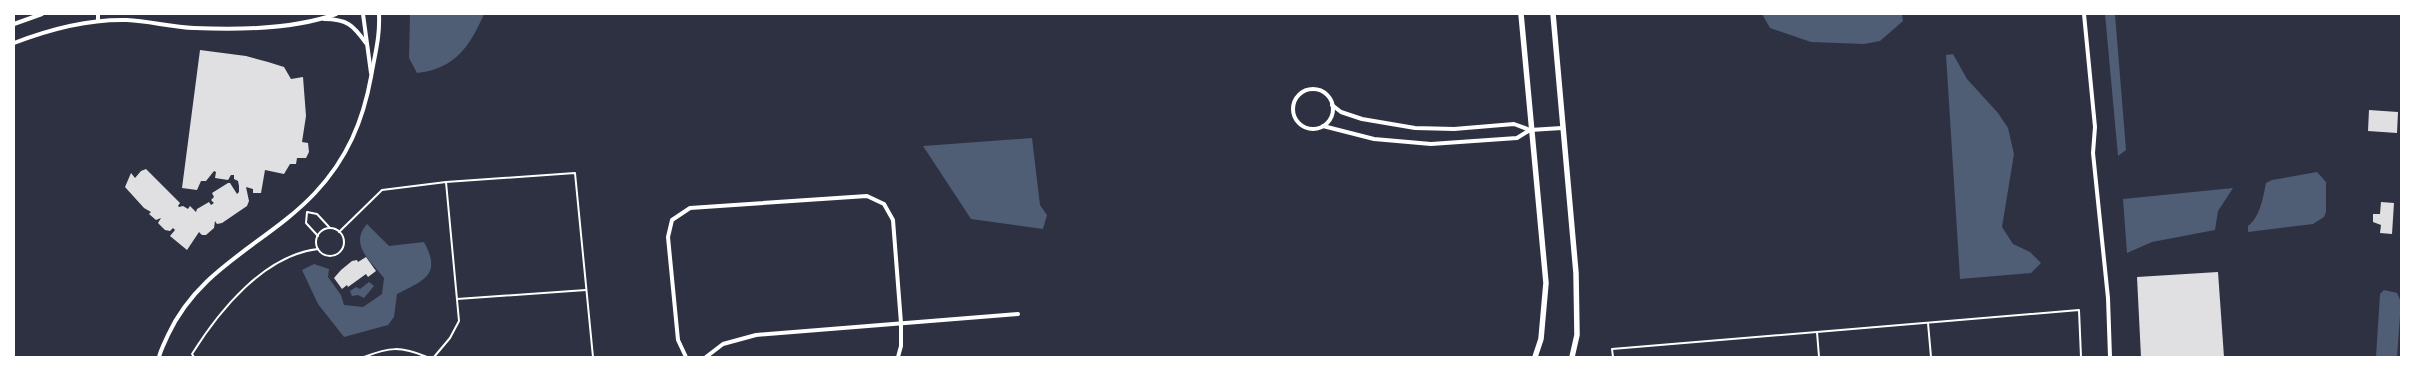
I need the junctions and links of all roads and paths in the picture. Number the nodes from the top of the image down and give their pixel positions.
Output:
1 (42, 14) edge
2 (98, 14) edge
3 (336, 14) edge
4 (363, 14) edge
5 (379, 14) edge
6 (1521, 14) edge
7 (1553, 14) edge
8 (2084, 14) edge
9 (322, 19) junction
10 (98, 21) junction
11 (14, 24) edge
12 (14, 43) edge
13 (366, 43) junction
14 (371, 76) junction
15 (1332, 105) junction
16 (1324, 126) junction
17 (1562, 128) junction
18 (1530, 130) junction
19 (446, 182) junction
20 (302, 206) junction
21 (307, 212) junction
22 (330, 229) junction
23 (338, 232) junction
24 (318, 236) junction
25 (318, 249) junction
26 (586, 290) junction
27 (457, 299) junction
28 (1018, 314) dead end
29 (901, 323) junction
30 (1928, 324) junction
31 (1817, 332) junction
32 (159, 357) edge
33 (194, 357) edge
34 (364, 357) edge
35 (427, 357) edge
36 (434, 357) edge
37 (593, 357) edge
38 (686, 357) edge
39 (706, 357) edge
40 (898, 357) edge
41 (1535, 357) edge
42 (1572, 357) edge
43 (1613, 357) edge
44 (1819, 357) edge
45 (1931, 357) edge
46 (2081, 357) edge
47 (2110, 357) edge

1 - 11 street
2 - 10 street
3 - 9 street
4 - 13 street
5 - 14 street
6 - 18 main road
7 - 17 main road
8 - 47 street
9 - 10 street
9 - 13 street
10 - 12 street
13 - 14 street
14 - 20 street
15 - 16 street
15 - 16 street
15 - 18 street
16 - 18 street
17 - 18 street
17 - 42 main road
18 - 41 main road
19 - 23 lane
19 - 26 lane
19 - 27 lane
20 - 21 lane
20 - 32 street
21 - 22 lane
21 - 24 lane
22 - 23 lane
22 - 24 lane
23 - 25 lane
24 - 25 lane
25 - 33 lane
26 - 27 lane
26 - 37 lane
27 - 36 lane
28 - 29 street
29 - 38 street
29 - 39 street
29 - 40 street
30 - 31 lane
30 - 45 lane
30 - 46 lane
31 - 43 lane
31 - 44 lane
34 - 35 lane

